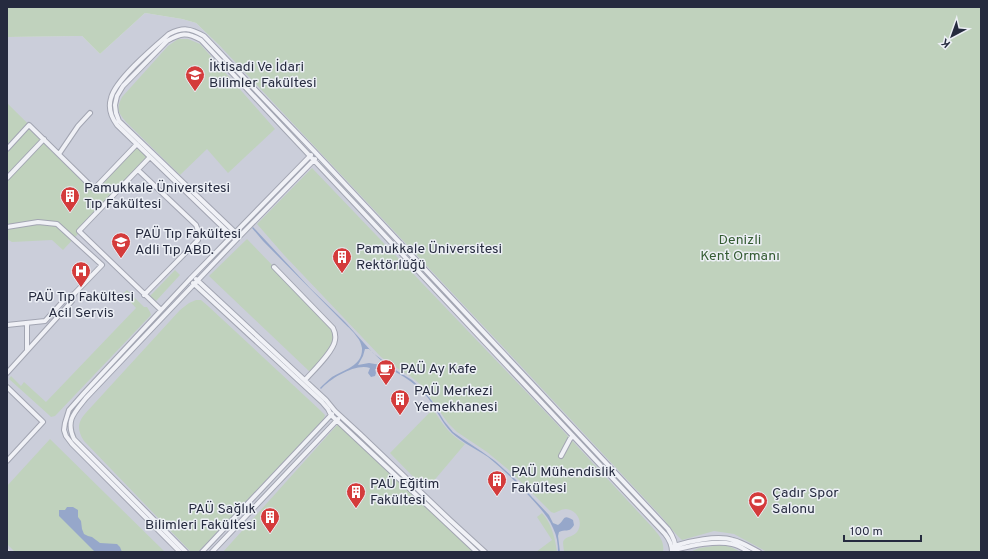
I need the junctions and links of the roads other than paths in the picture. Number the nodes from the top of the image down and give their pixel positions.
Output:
1 (90, 113) dead end
2 (44, 139) junction
3 (137, 144) junction
4 (7, 149) edge
5 (314, 151) junction
6 (59, 154) junction
7 (310, 156) junction
8 (318, 156) junction
9 (150, 157) junction
10 (314, 160) junction
11 (138, 170) junction
12 (7, 178) edge
13 (7, 227) edge
14 (233, 234) junction
15 (238, 238) junction
16 (274, 267) dead end
17 (191, 278) junction
18 (196, 282) junction
19 (74, 294) junction
20 (144, 295) junction
21 (161, 310) junction
22 (27, 323) junction
23 (7, 325) edge
24 (27, 351) junction
25 (7, 373) edge
26 (305, 380) junction
27 (7, 387) edge
28 (335, 411) junction
29 (331, 415) junction
30 (341, 416) junction
31 (337, 420) junction
32 (573, 436) junction
33 (561, 456) dead end
34 (7, 461) edge
35 (674, 549) edge
36 (180, 552) edge
37 (186, 552) edge
38 (202, 552) edge
39 (212, 552) edge
40 (477, 552) edge
41 (485, 552) edge
42 (749, 552) edge
43 (759, 552) edge

1 - 6 street
2 - 4 street
2 - 6 street
2 - 12 street
3 - 5 street
3 - 6 street
3 - 9 street
5 - 7 street
5 - 8 street
7 - 10 street
7 - 14 street
7 - 14 street
8 - 10 street
8 - 35 street
9 - 11 street
9 - 14 street
10 - 15 street
10 - 32 street
11 - 20 street
11 - 20 street
13 - 19 street
14 - 15 street
14 - 17 street
15 - 18 street
16 - 26 street
17 - 18 street
17 - 21 street
18 - 26 street
18 - 29 street
18 - 37 street
19 - 22 street
19 - 24 street
20 - 21 street
21 - 36 street
22 - 23 street
22 - 24 street
24 - 25 street
26 - 28 street
27 - 34 street
28 - 29 street
28 - 30 street
29 - 31 street
29 - 38 street
30 - 31 street
30 - 41 street
31 - 39 street
31 - 40 street
32 - 33 street
32 - 35 street
35 - 42 street
35 - 43 street

